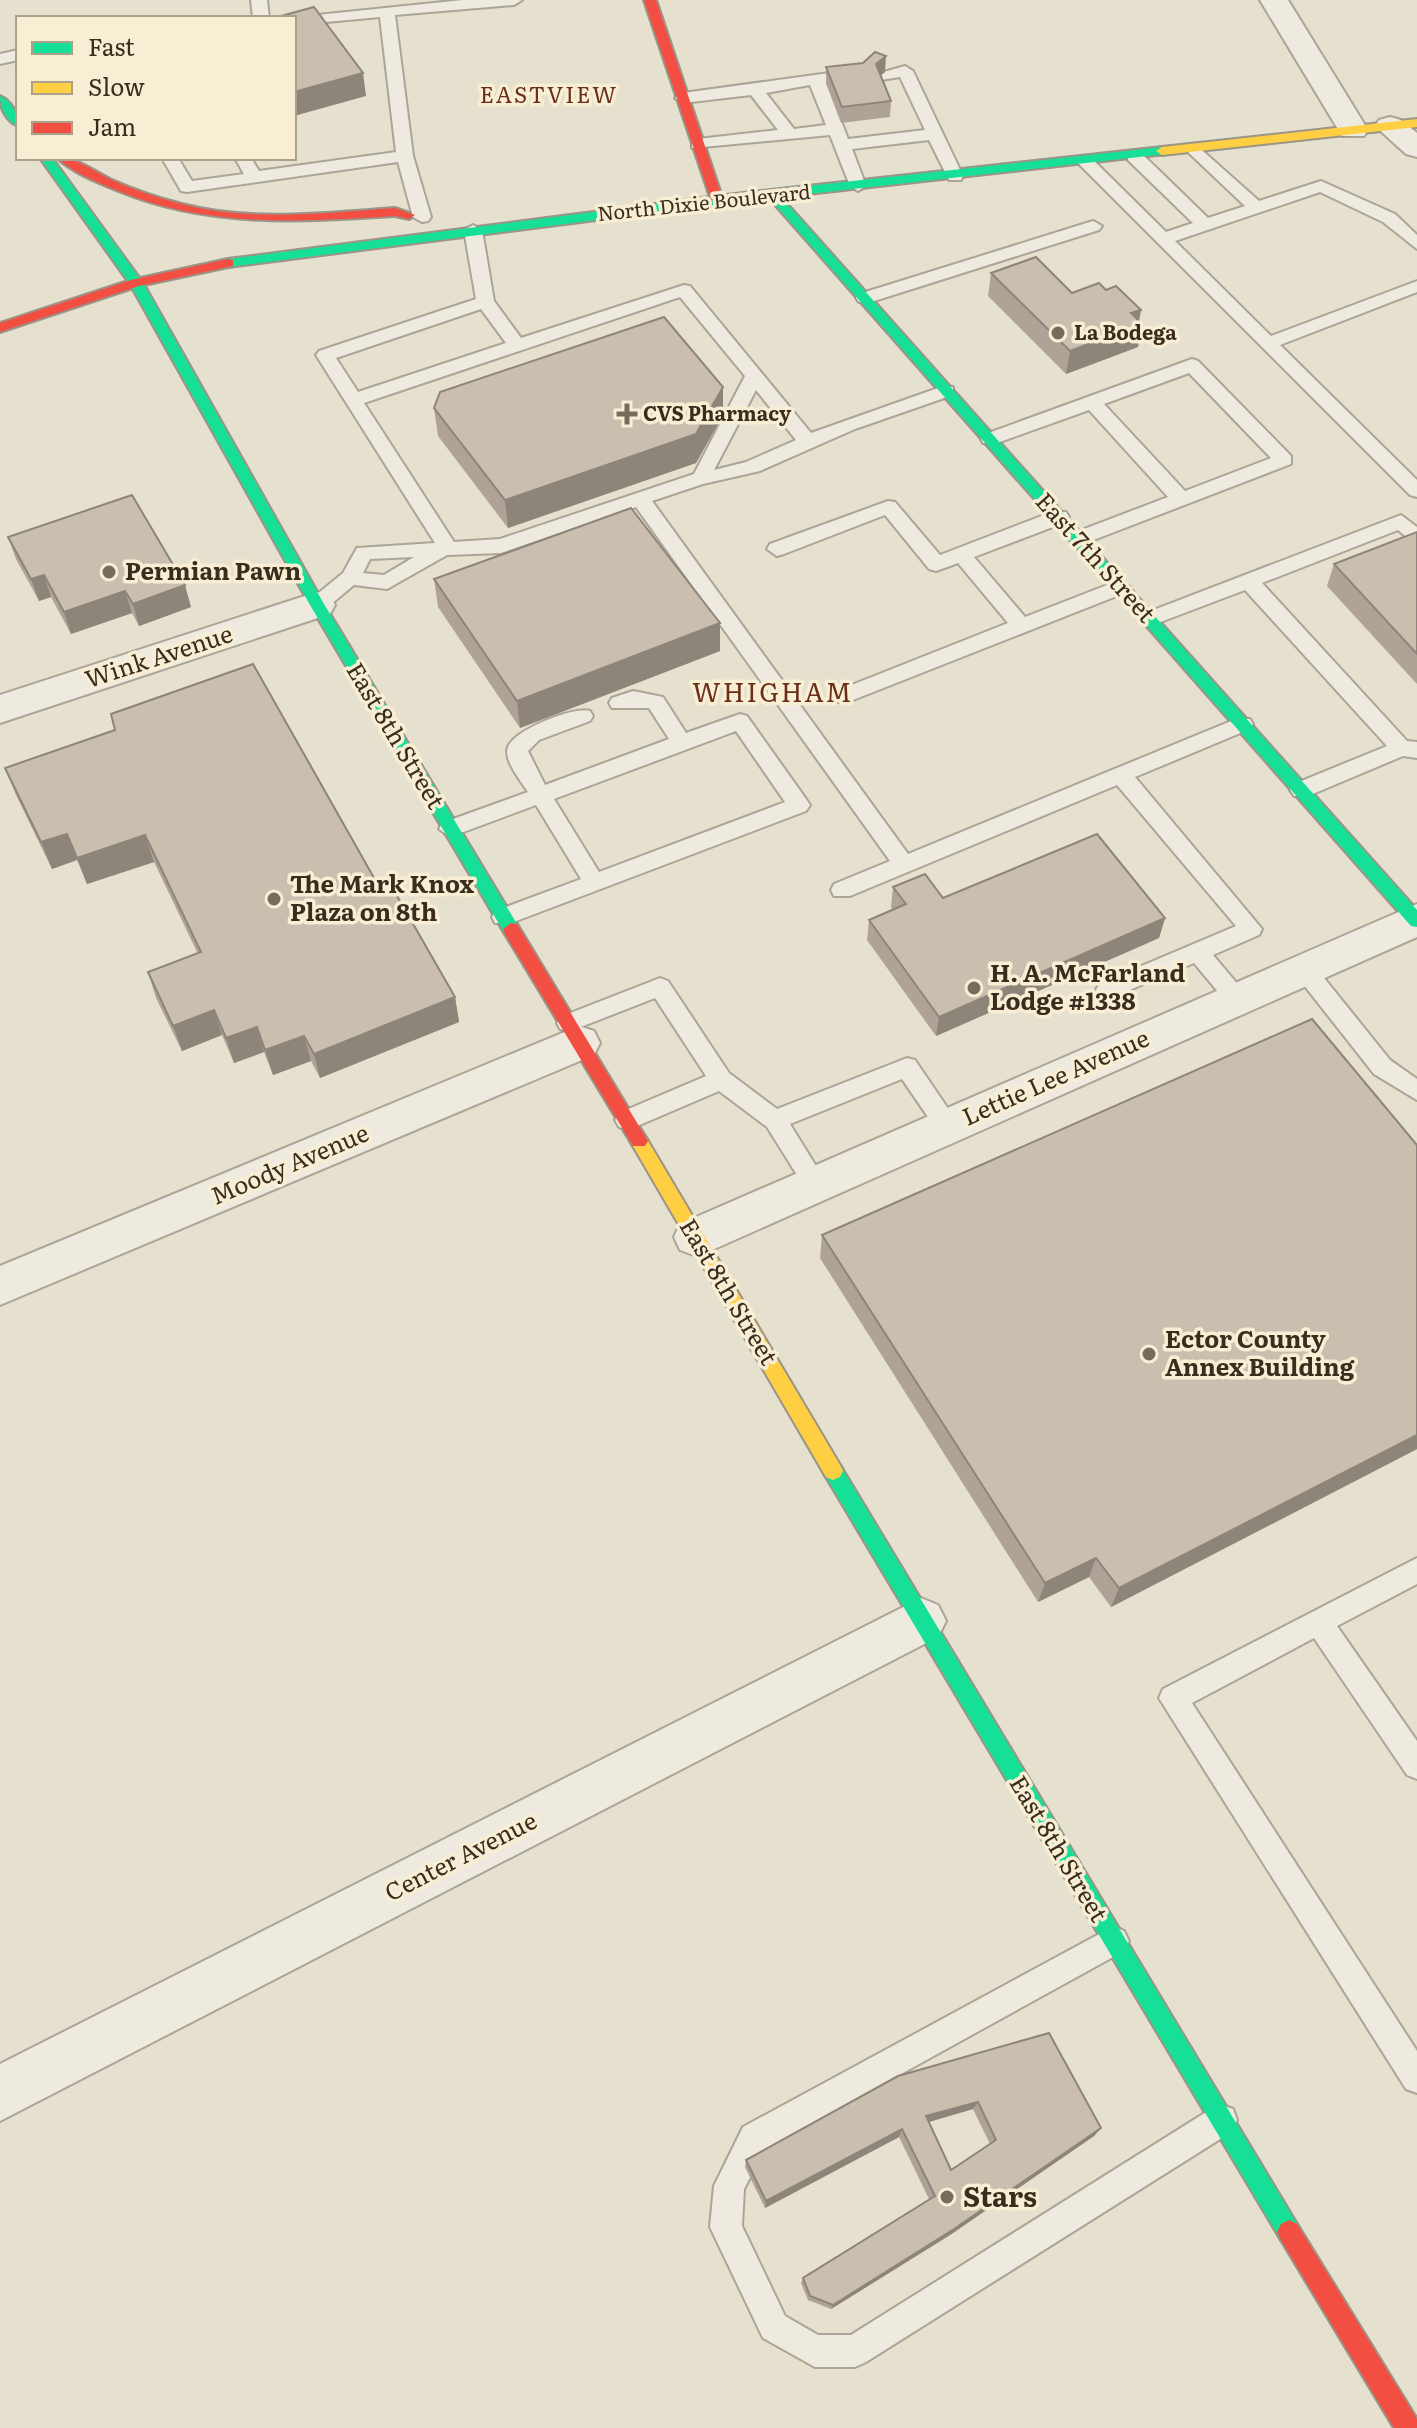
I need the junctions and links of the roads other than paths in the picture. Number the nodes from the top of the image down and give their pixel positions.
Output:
1 (514, 0) edge
2 (650, 0) edge
3 (1274, 0) edge
4 (387, 11) junction
5 (296, 20) edge
6 (816, 79) junction
7 (755, 90) junction
8 (683, 98) junction
9 (0, 100) edge
10 (16, 120) edge
11 (1404, 124) edge
12 (1353, 130) junction
13 (790, 134) junction
14 (934, 134) junction
15 (840, 137) junction
16 (698, 144) junction
17 (1417, 148) edge
18 (1195, 149) junction
19 (405, 156) junction
20 (1134, 156) junction
21 (47, 160) edge
22 (66, 160) edge
23 (171, 160) edge
24 (244, 160) edge
25 (1085, 162) junction
26 (955, 176) junction
27 (254, 177) junction
28 (858, 186) junction
29 (773, 195) junction
30 (717, 200) junction
31 (1257, 208) junction
32 (422, 217) junction
33 (1205, 225) junction
34 (1093, 226) dead end
35 (473, 230) junction
36 (1163, 239) junction
37 (1417, 244) edge
38 (136, 283) junction
39 (1417, 286) edge
40 (865, 298) junction
41 (485, 302) junction
42 (0, 328) edge
43 (1268, 343) junction
44 (517, 345) junction
45 (754, 376) junction
46 (947, 391) junction
47 (353, 400) junction
48 (1092, 402) junction
49 (990, 439) junction
50 (808, 442) junction
51 (701, 478) junction
52 (1417, 491) edge
53 (640, 498) junction
54 (1181, 499) junction
55 (1059, 517) junction
56 (1078, 539) junction
57 (1417, 539) edge
58 (447, 547) junction
59 (777, 549) dead end
60 (961, 554) junction
61 (350, 578) junction
62 (1248, 581) junction
63 (1120, 587) junction
64 (317, 605) junction
65 (1150, 619) junction
66 (1021, 626) junction
67 (841, 697) dead end
68 (619, 703) edge
69 (0, 709) edge
70 (583, 716) edge
71 (1243, 724) junction
72 (682, 743) junction
73 (1409, 749) edge
74 (1121, 775) junction
75 (1301, 790) junction
76 (541, 795) junction
77 (450, 829) junction
78 (904, 864) junction
79 (594, 882) junction
80 (842, 890) dead end
81 (503, 917) junction
82 (1417, 921) edge
83 (1197, 951) junction
84 (1304, 969) junction
85 (1107, 990) dead end
86 (1237, 999) junction
87 (574, 1033) junction
88 (721, 1080) junction
89 (1417, 1091) edge
90 (627, 1120) junction
91 (775, 1120) junction
92 (947, 1126) junction
93 (815, 1184) junction
94 (696, 1237) junction
95 (0, 1286) edge
96 (1417, 1570) edge
97 (921, 1621) junction
98 (1318, 1622) junction
99 (1417, 1765) edge
100 (1114, 1941) junction
101 (1417, 2078) edge
102 (0, 2093) edge
103 (1222, 2120) junction
104 (1408, 2428) edge

1 - 4 lane
2 - 8 main road
3 - 12 street
4 - 5 lane
4 - 19 lane
6 - 7 lane
6 - 14 lane
6 - 15 lane
7 - 8 lane
7 - 13 lane
8 - 16 main road
9 - 10 main road
11 - 12 main road, North Dixie Boulevard
11 - 17 street
12 - 18 main road, North Dixie Boulevard
13 - 15 lane
13 - 16 lane
14 - 15 lane
14 - 26 lane
15 - 28 lane
16 - 30 main road
18 - 20 main road, North Dixie Boulevard
18 - 31 lane
19 - 27 lane
19 - 32 lane
20 - 25 main road, North Dixie Boulevard
20 - 33 lane
21 - 38 main road, East 8th Street
22 - 32 main road
23 - 27 lane
24 - 27 lane
25 - 26 main road, North Dixie Boulevard
25 - 36 lane
26 - 28 main road, North Dixie Boulevard
28 - 29 main road, North Dixie Boulevard
29 - 30 main road, North Dixie Boulevard
29 - 40 main road, East 7th Street
30 - 35 main road, North Dixie Boulevard
31 - 33 lane
31 - 37 lane
32 - 35 main road
33 - 36 lane
34 - 40 lane
35 - 38 main road, North Dixie Boulevard
35 - 41 lane
36 - 43 lane
38 - 42 main road, North Dixie Boulevard
38 - 64 main road, East 8th Street
39 - 43 lane
40 - 46 main road, East 7th Street
41 - 44 lane
41 - 47 lane
43 - 52 lane
44 - 45 lane
44 - 47 lane
45 - 50 lane
45 - 51 lane
46 - 49 main road, East 7th Street
46 - 50 lane
47 - 58 lane
48 - 49 lane
48 - 54 lane
48 - 54 lane
49 - 55 main road, East 7th Street
50 - 51 lane
51 - 53 lane
53 - 58 lane
53 - 78 lane
54 - 56 lane
55 - 56 main road, East 7th Street
55 - 60 lane
56 - 63 main road, East 7th Street
57 - 62 lane
58 - 61 lane
58 - 61 lane
59 - 60 lane
60 - 66 lane
61 - 64 lane
62 - 65 lane
62 - 73 lane
63 - 65 main road, East 7th Street
63 - 66 lane
64 - 69 street, Wink Avenue
64 - 77 main road, East 8th Street
65 - 71 main road, East 7th Street
66 - 67 lane
68 - 72 lane
70 - 76 lane
71 - 74 lane
71 - 75 main road, East 7th Street
72 - 76 lane
72 - 79 lane
73 - 75 lane
74 - 78 lane
74 - 83 lane
75 - 82 main road, East 7th Street
76 - 77 lane
76 - 79 lane
77 - 81 main road, East 8th Street
78 - 80 lane
79 - 81 lane
81 - 87 main road, East 8th Street
82 - 84 street, Lettie Lee Avenue
83 - 85 lane
83 - 86 lane
84 - 86 street, Lettie Lee Avenue
84 - 89 lane
86 - 92 street, Lettie Lee Avenue
87 - 88 lane
87 - 90 main road, East 8th Street
87 - 95 street, Moody Avenue
88 - 90 lane
88 - 91 lane
90 - 94 main road, East 8th Street
91 - 92 lane
91 - 93 lane
92 - 93 street, Lettie Lee Avenue
93 - 94 street, Lettie Lee Avenue
94 - 97 main road, East 8th Street
96 - 98 lane
97 - 100 main road, East 8th Street
97 - 102 street, Center Avenue
98 - 99 lane
98 - 101 lane
100 - 103 main road, East 8th Street
100 - 103 lane
103 - 104 main road, East 8th Street

